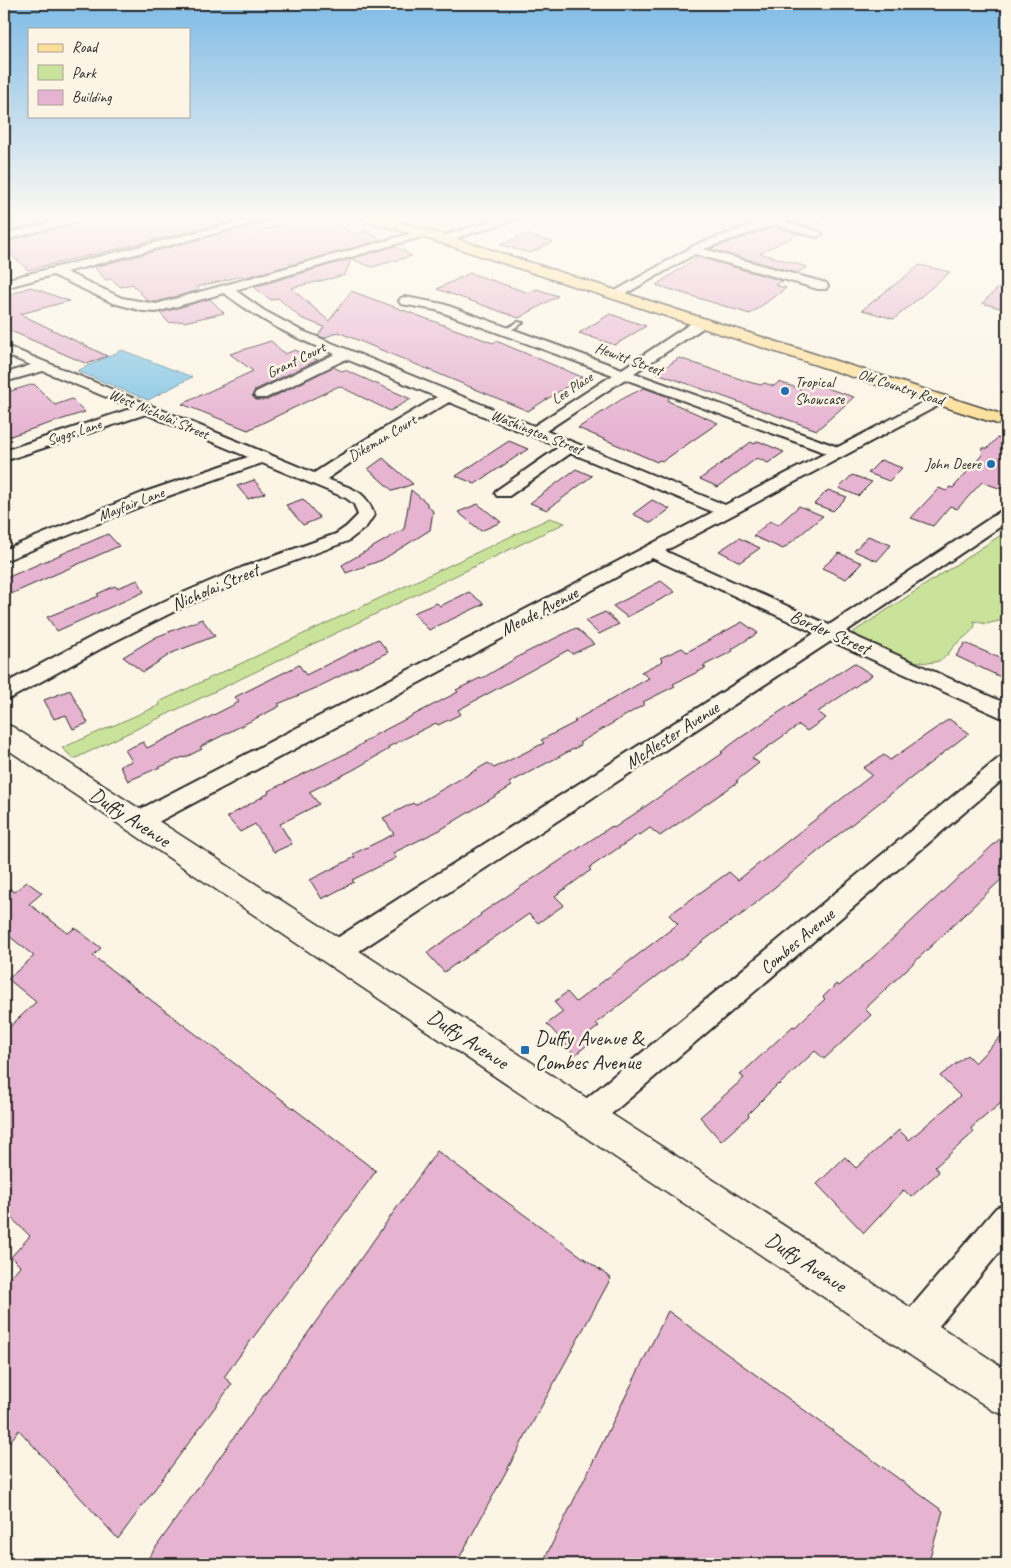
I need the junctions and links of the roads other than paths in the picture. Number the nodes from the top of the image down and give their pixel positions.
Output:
1 (92, 289) edge
2 (227, 289) joint
3 (601, 289) edge
4 (624, 289) edge
5 (616, 294) junction
6 (405, 301) dead end
7 (520, 323) dead end
8 (701, 323) junction
9 (505, 331) junction
10 (4, 348) edge
11 (346, 354) junction
12 (44, 366) junction
13 (623, 374) junction
14 (4, 378) edge
15 (262, 395) dead end
16 (449, 396) junction
17 (940, 399) junction
18 (146, 409) junction
19 (1007, 422) edge
20 (536, 432) junction
21 (571, 446) junction
22 (841, 453) junction
23 (4, 456) edge
24 (261, 458) junction
25 (315, 480) junction
26 (503, 492) dead end
27 (728, 512) junction
28 (1007, 515) edge
29 (652, 552) junction
30 (4, 556) edge
31 (831, 632) junction
32 (4, 693) edge
33 (1007, 713) edge
34 (4, 734) edge
35 (1007, 764) edge
36 (137, 822) junction
37 (335, 953) junction
38 (586, 1117) junction
39 (1007, 1219) edge
40 (912, 1332) junction
41 (1007, 1394) edge

1 - 2 street
2 - 11 street, Washington Street
3 - 5 main road, Old Country Road
4 - 5 street
5 - 8 main road, Old Country Road
6 - 9 street, Hewitt Street
7 - 9 lane
8 - 13 street, Lee Place
8 - 17 main road, Old Country Road
9 - 13 street, Hewitt Street
10 - 12 street, West Nicholai Street
11 - 15 street, Grant Court
11 - 16 street, Washington Street
12 - 14 street
12 - 18 street, West Nicholai Street
13 - 20 street, Lee Place
13 - 22 street, Hewitt Street
16 - 20 street, Washington Street
16 - 25 street, Dikeman Court
17 - 19 main road, Old Country Road
17 - 22 street, Meade Avenue
18 - 23 street, Suggs Lane
18 - 24 street, West Nicholai Street
20 - 21 street, Washington Street
21 - 26 street
21 - 27 street, Washington Street
22 - 27 street, Meade Avenue
24 - 25 street, West Nicholai Street
24 - 30 street, Mayfair Lane
25 - 32 street, Nicholai Street
27 - 29 street, Meade Avenue
28 - 31 street, McAlester Avenue
29 - 31 street, Border Street
29 - 36 street, Meade Avenue
31 - 33 street, Border Street
31 - 37 street, McAlester Avenue
34 - 36 street, Duffy Avenue
35 - 38 street, Combes Avenue
36 - 37 street, Duffy Avenue
37 - 38 street, Duffy Avenue
38 - 40 street, Duffy Avenue
39 - 40 street
40 - 41 street, Duffy Avenue

